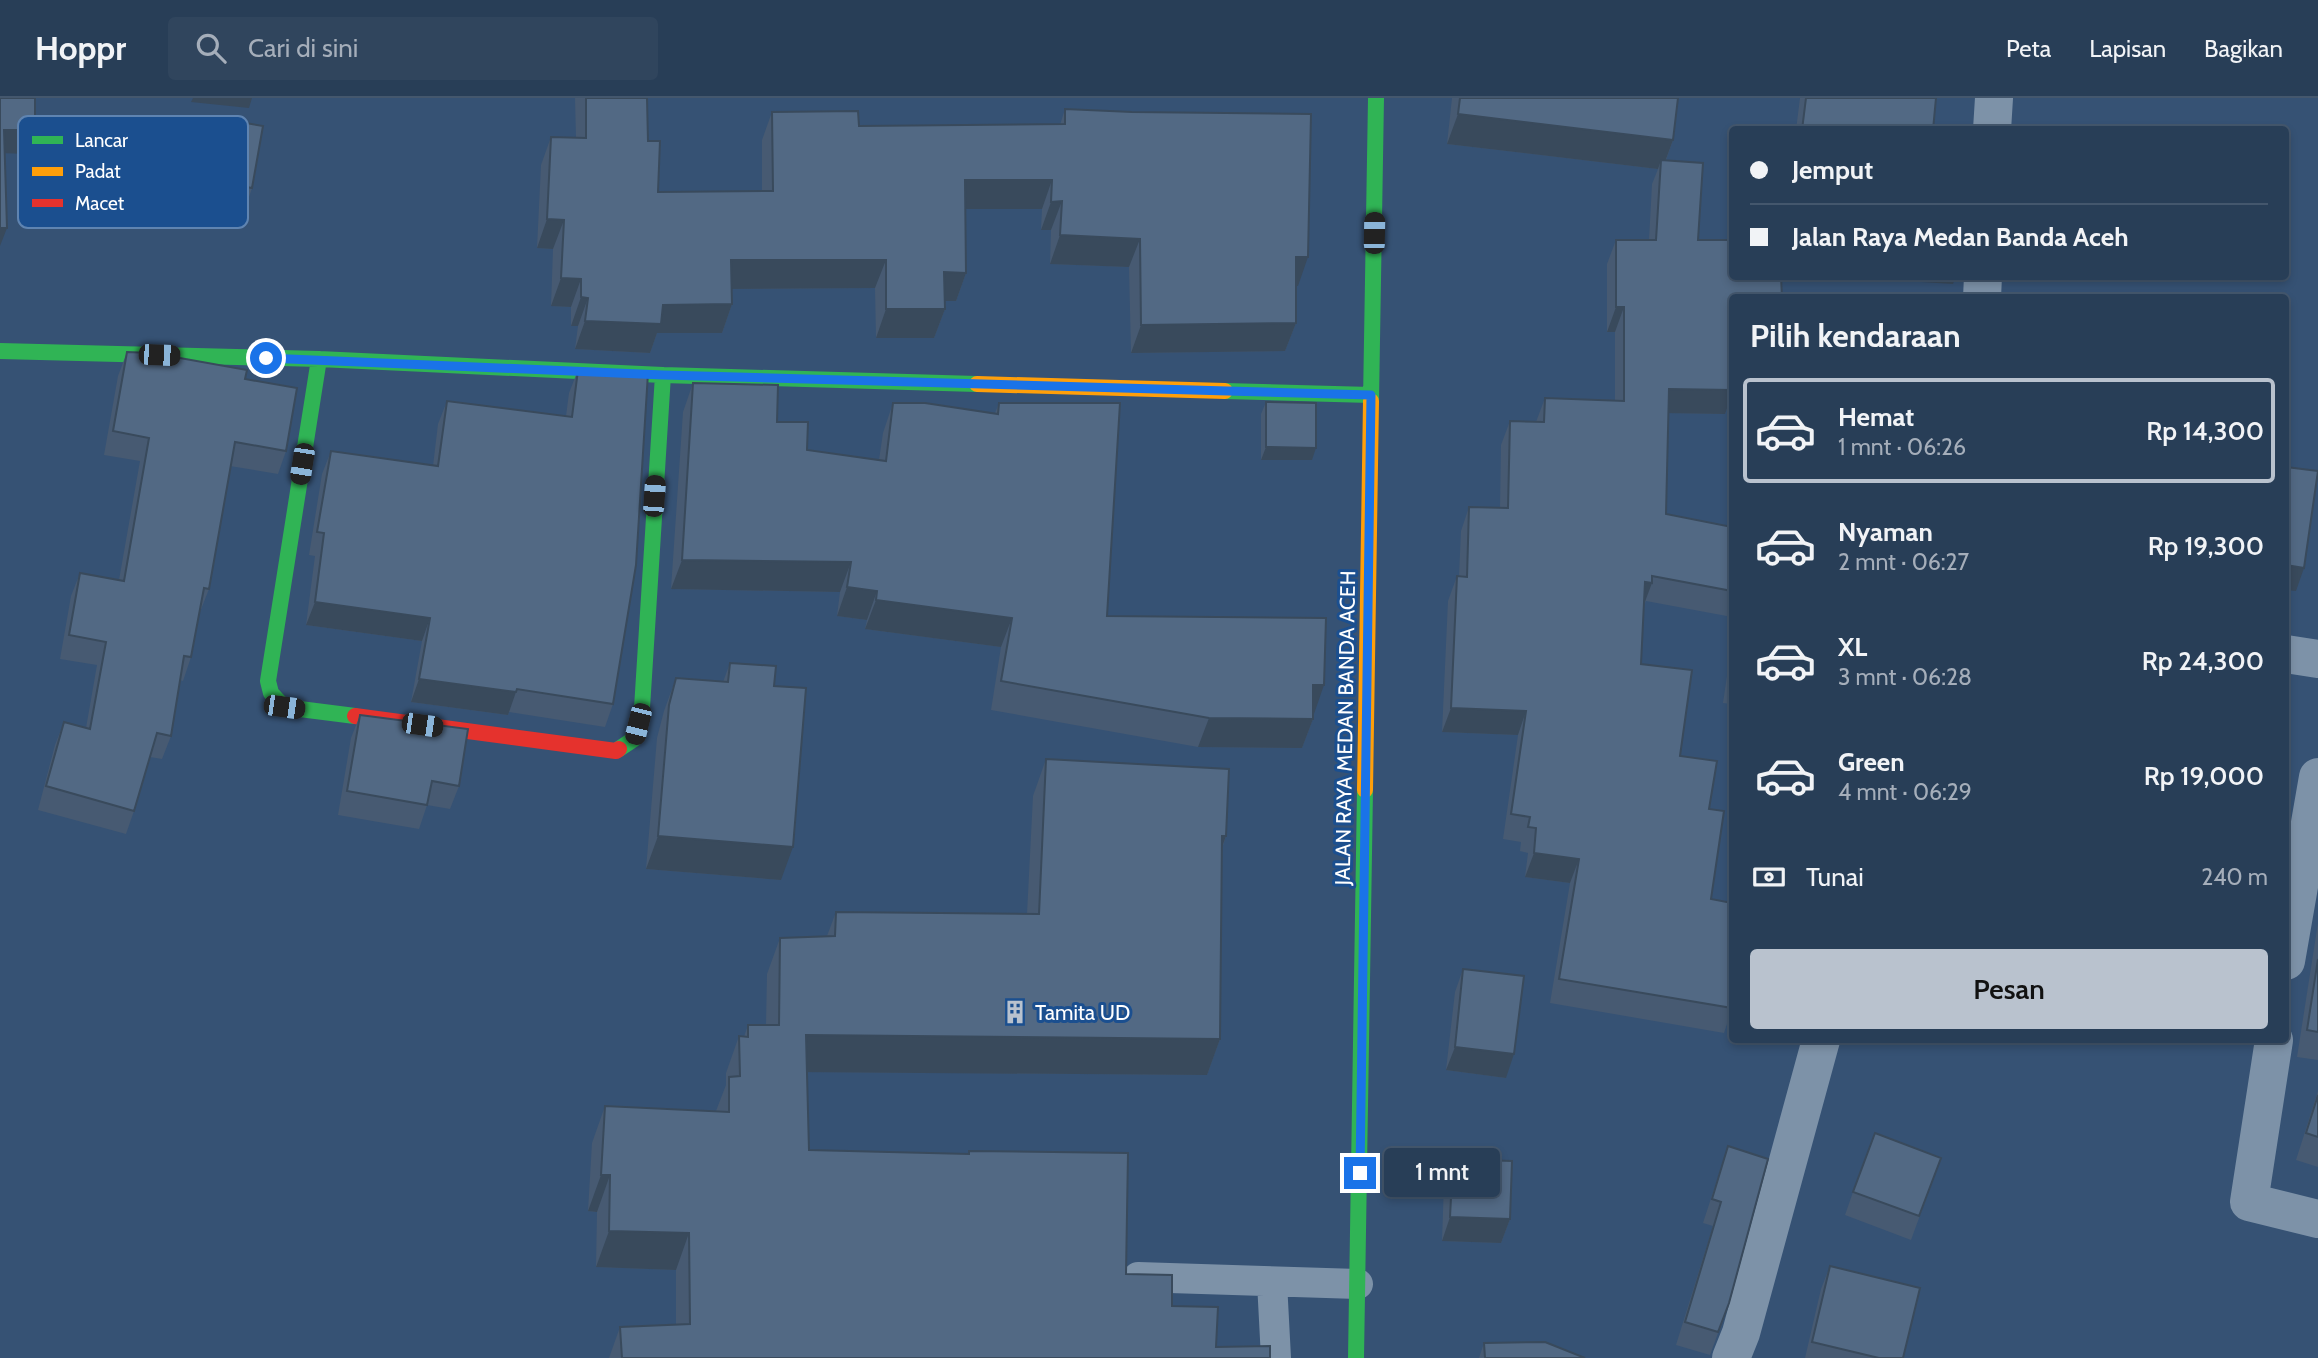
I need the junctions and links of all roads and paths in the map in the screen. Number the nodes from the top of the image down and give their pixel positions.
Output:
1 (1376, 98) edge
2 (1994, 98) edge
3 (1992, 126) edge
4 (0, 351) edge
5 (319, 359) junction
6 (663, 375) junction
7 (1371, 395) junction
8 (2289, 654) edge
9 (2318, 659) edge
10 (2318, 777) edge
11 (2289, 944) edge
12 (1820, 1043) edge
13 (2274, 1043) edge
14 (2318, 1219) edge
15 (1139, 1277) edge
16 (1272, 1282) junction
17 (1358, 1284) junction
18 (1276, 1358) edge
19 (1356, 1358) edge
20 (1731, 1358) edge

1 - 7 main road, JALAN RAYA MEDAN BANDA ACEH
2 - 3 street
4 - 5 main road
5 - 6 main road
5 - 6 main road
6 - 7 main road
7 - 17 main road, JALAN RAYA MEDAN BANDA ACEH
8 - 9 street
10 - 11 street
12 - 20 street
13 - 14 street
15 - 16 lane
16 - 17 lane
16 - 18 lane
17 - 19 main road, JALAN RAYA MEDAN BANDA ACEH

